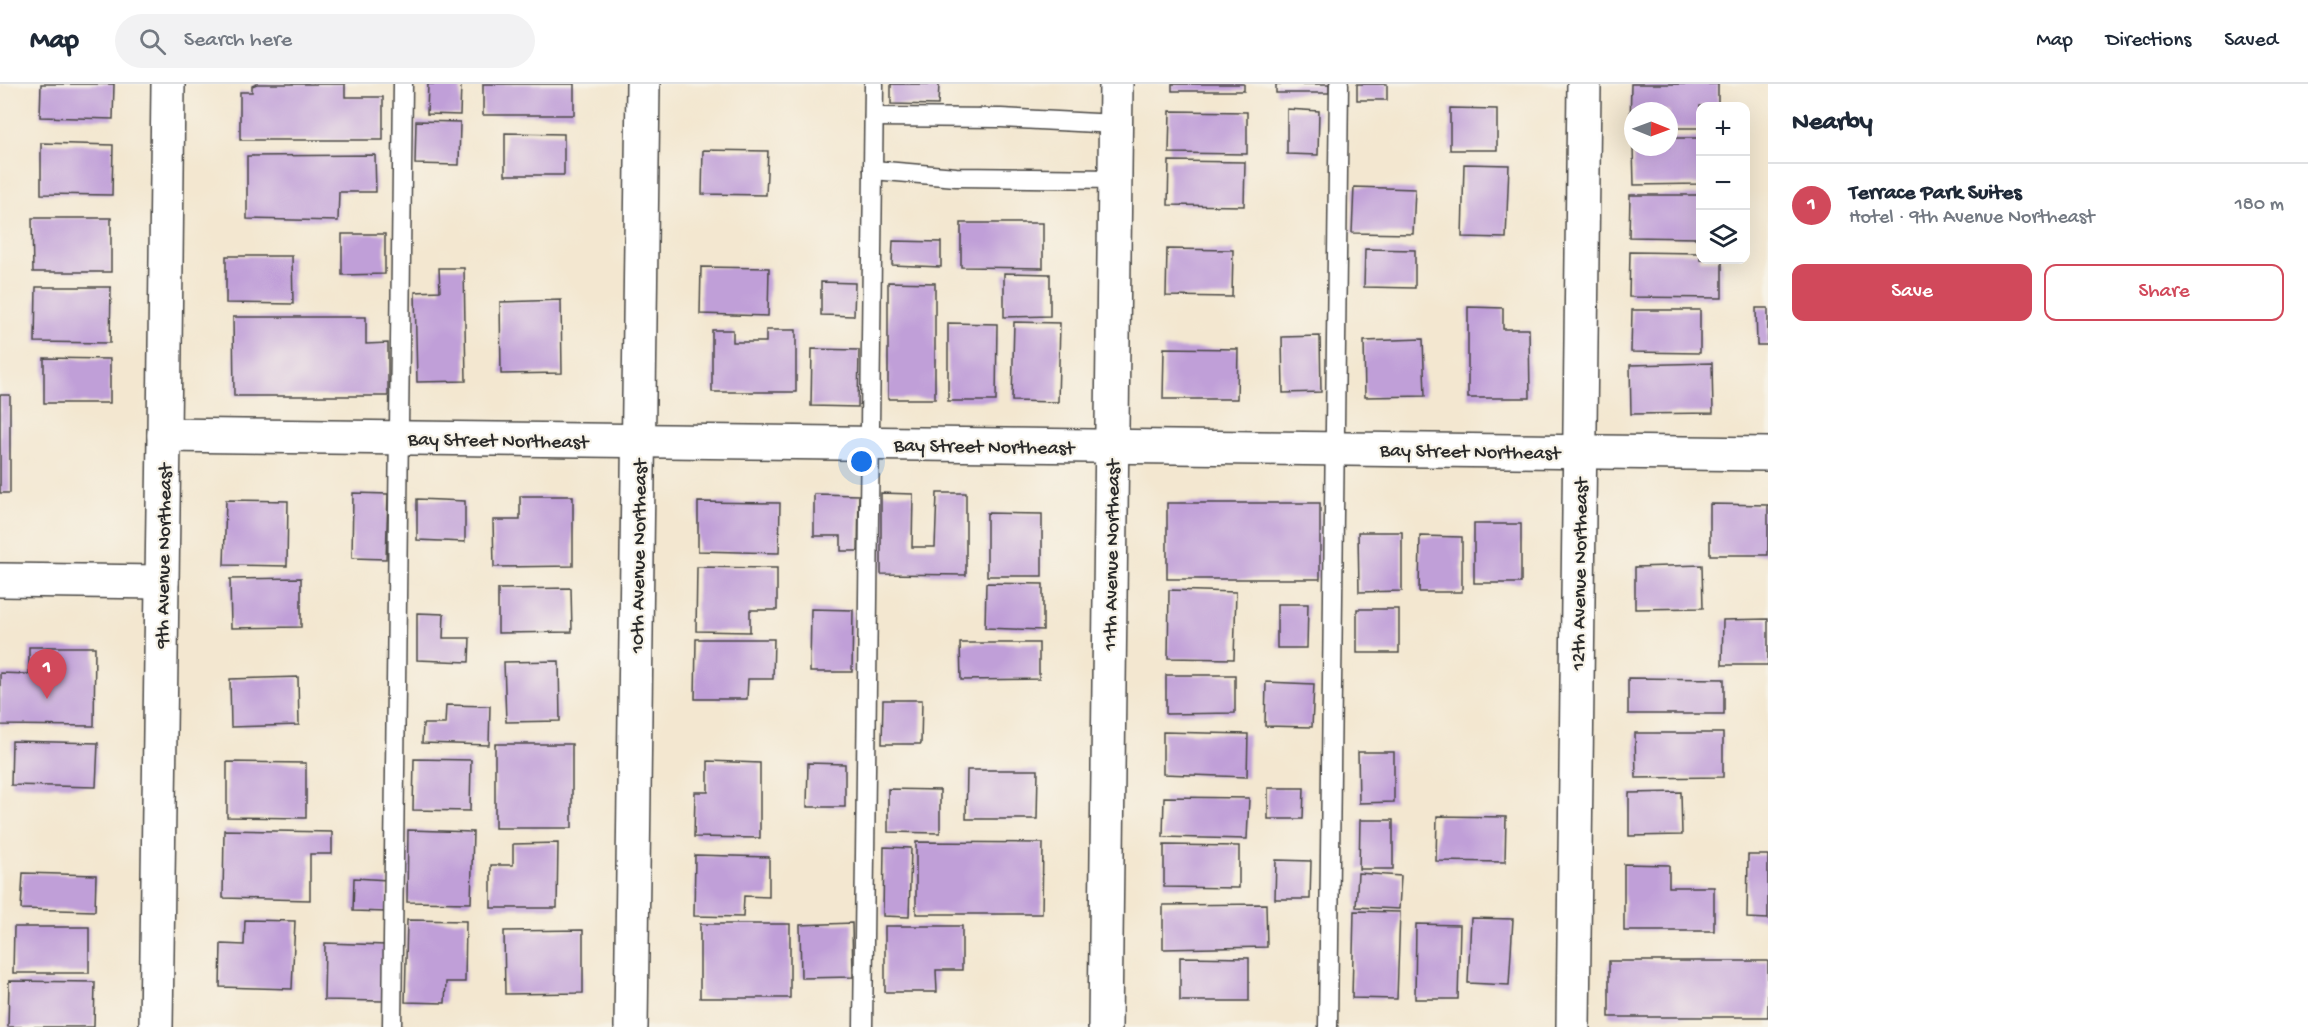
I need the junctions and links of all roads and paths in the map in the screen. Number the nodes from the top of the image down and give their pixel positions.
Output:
1 (168, 84) edge
2 (403, 84) edge
3 (643, 84) edge
4 (874, 84) edge
5 (1116, 84) edge
6 (1339, 84) edge
7 (1584, 84) edge
8 (874, 117) junction
9 (1116, 124) junction
10 (873, 170) junction
11 (1115, 179) junction
12 (164, 435) junction
13 (399, 438) junction
14 (639, 441) junction
15 (870, 443) junction
16 (1112, 446) junction
17 (1335, 449) junction
18 (1580, 452) junction
19 (1768, 454) edge
20 (0, 580) edge
21 (162, 582) junction
22 (156, 1027) edge
23 (392, 1027) edge
24 (631, 1027) edge
25 (863, 1027) edge
26 (1105, 1027) edge
27 (1328, 1027) edge
28 (1573, 1027) edge

1 - 12 street, 9th Avenue Northeast
2 - 13 lane
3 - 14 street, 10th Avenue Northeast
4 - 8 lane
5 - 9 street, 11th Avenue Northeast
6 - 17 lane
7 - 18 street, 12th Avenue Northeast
8 - 9 lane
8 - 10 lane
9 - 11 street, 11th Avenue Northeast
10 - 11 lane
10 - 15 lane
11 - 16 street, 11th Avenue Northeast
12 - 13 street, Bay Street Northeast
12 - 21 street, 9th Avenue Northeast
13 - 14 street, Bay Street Northeast
13 - 23 lane
14 - 15 street, Bay Street Northeast
14 - 24 street, 10th Avenue Northeast
15 - 16 street, Bay Street Northeast
15 - 25 lane
16 - 17 street, Bay Street Northeast
16 - 26 street, 11th Avenue Northeast
17 - 18 street, Bay Street Northeast
17 - 27 lane
18 - 19 street, Bay Street Northeast
18 - 28 street, 12th Avenue Northeast
20 - 21 street
21 - 22 street, 9th Avenue Northeast

